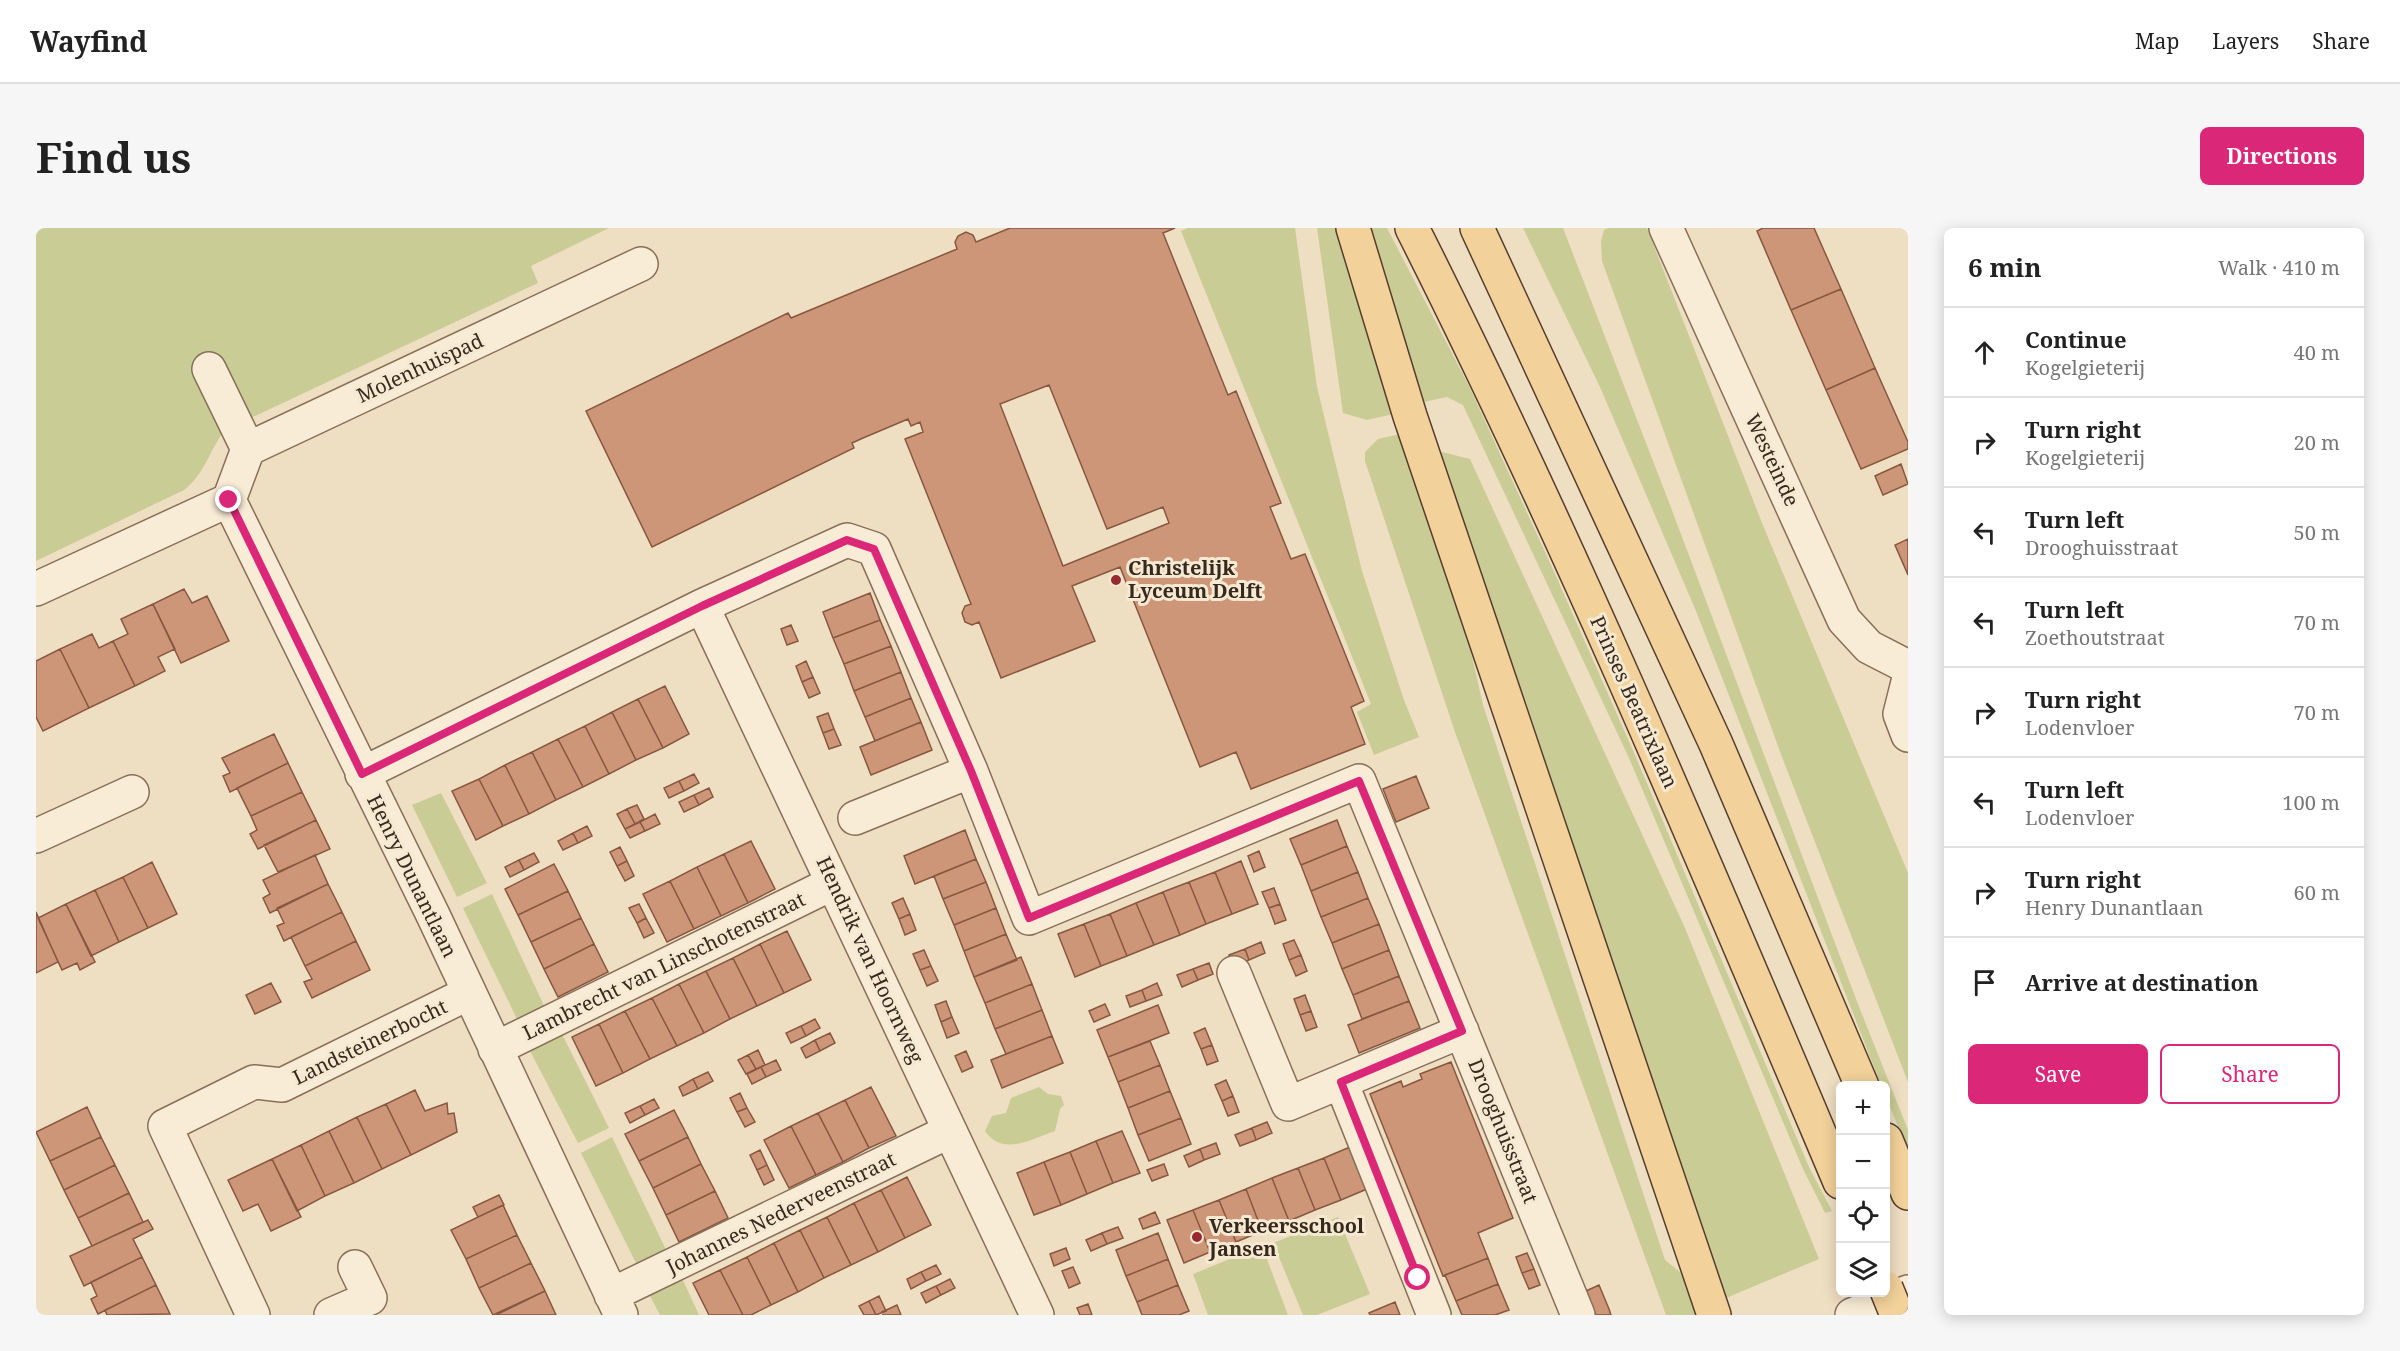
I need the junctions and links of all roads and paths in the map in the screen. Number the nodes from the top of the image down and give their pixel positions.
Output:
1 (1353, 228) edge
2 (1412, 228) edge
3 (1666, 228) edge
4 (1480, 232) edge
5 (641, 264) dead end
6 (208, 369) dead end
7 (248, 449) junction
8 (229, 500) junction
9 (36, 589) edge
10 (702, 606) junction
11 (1908, 667) edge
12 (1908, 682) edge
13 (1908, 735) edge
14 (971, 771) junction
15 (362, 774) junction
16 (132, 792) dead end
17 (855, 818) dead end
18 (36, 836) edge
19 (833, 883) junction
20 (1234, 973) dead end
21 (469, 993) junction
22 (1462, 1031) junction
23 (495, 1049) junction
24 (1860, 1081) edge
25 (1341, 1082) junction
26 (950, 1131) junction
27 (1890, 1150) edge
28 (1836, 1173) edge
29 (1908, 1193) edge
30 (356, 1267) dead end
31 (1908, 1292) edge
32 (1890, 1297) edge
33 (616, 1305) edge
34 (253, 1315) edge
35 (331, 1315) edge
36 (1037, 1315) edge
37 (1434, 1315) edge
38 (1578, 1315) edge
39 (1714, 1315) edge
40 (1852, 1315) edge
41 (1897, 1315) edge

1 - 39 main road
2 - 28 main road, Prinses Beatrixlaan
3 - 11 street, Westeinde
4 - 24 main road
5 - 7 street, Molenhuispad
6 - 7 street
7 - 8 street
8 - 9 street
8 - 15 street, Henry Dunantlaan
10 - 14 street
10 - 15 street
10 - 19 street, Hendrik van Hoornweg
12 - 13 street
14 - 17 street
14 - 22 street, Drooghuisstraat
15 - 21 street, Henry Dunantlaan
16 - 18 street
19 - 23 street, Lambrecht van Linschotenstraat
19 - 26 street, Hendrik van Hoornweg
20 - 25 street
21 - 23 street, Henry Dunantlaan
21 - 34 street, Landsteinerbocht
22 - 25 street
22 - 38 street, Drooghuisstraat
23 - 33 street, Henry Dunantlaan
25 - 37 street
26 - 33 street, Johannes Nederveenstraat
26 - 36 street, Hendrik van Hoornweg
27 - 29 main road
30 - 35 street
31 - 40 street
32 - 41 main road, bridge

